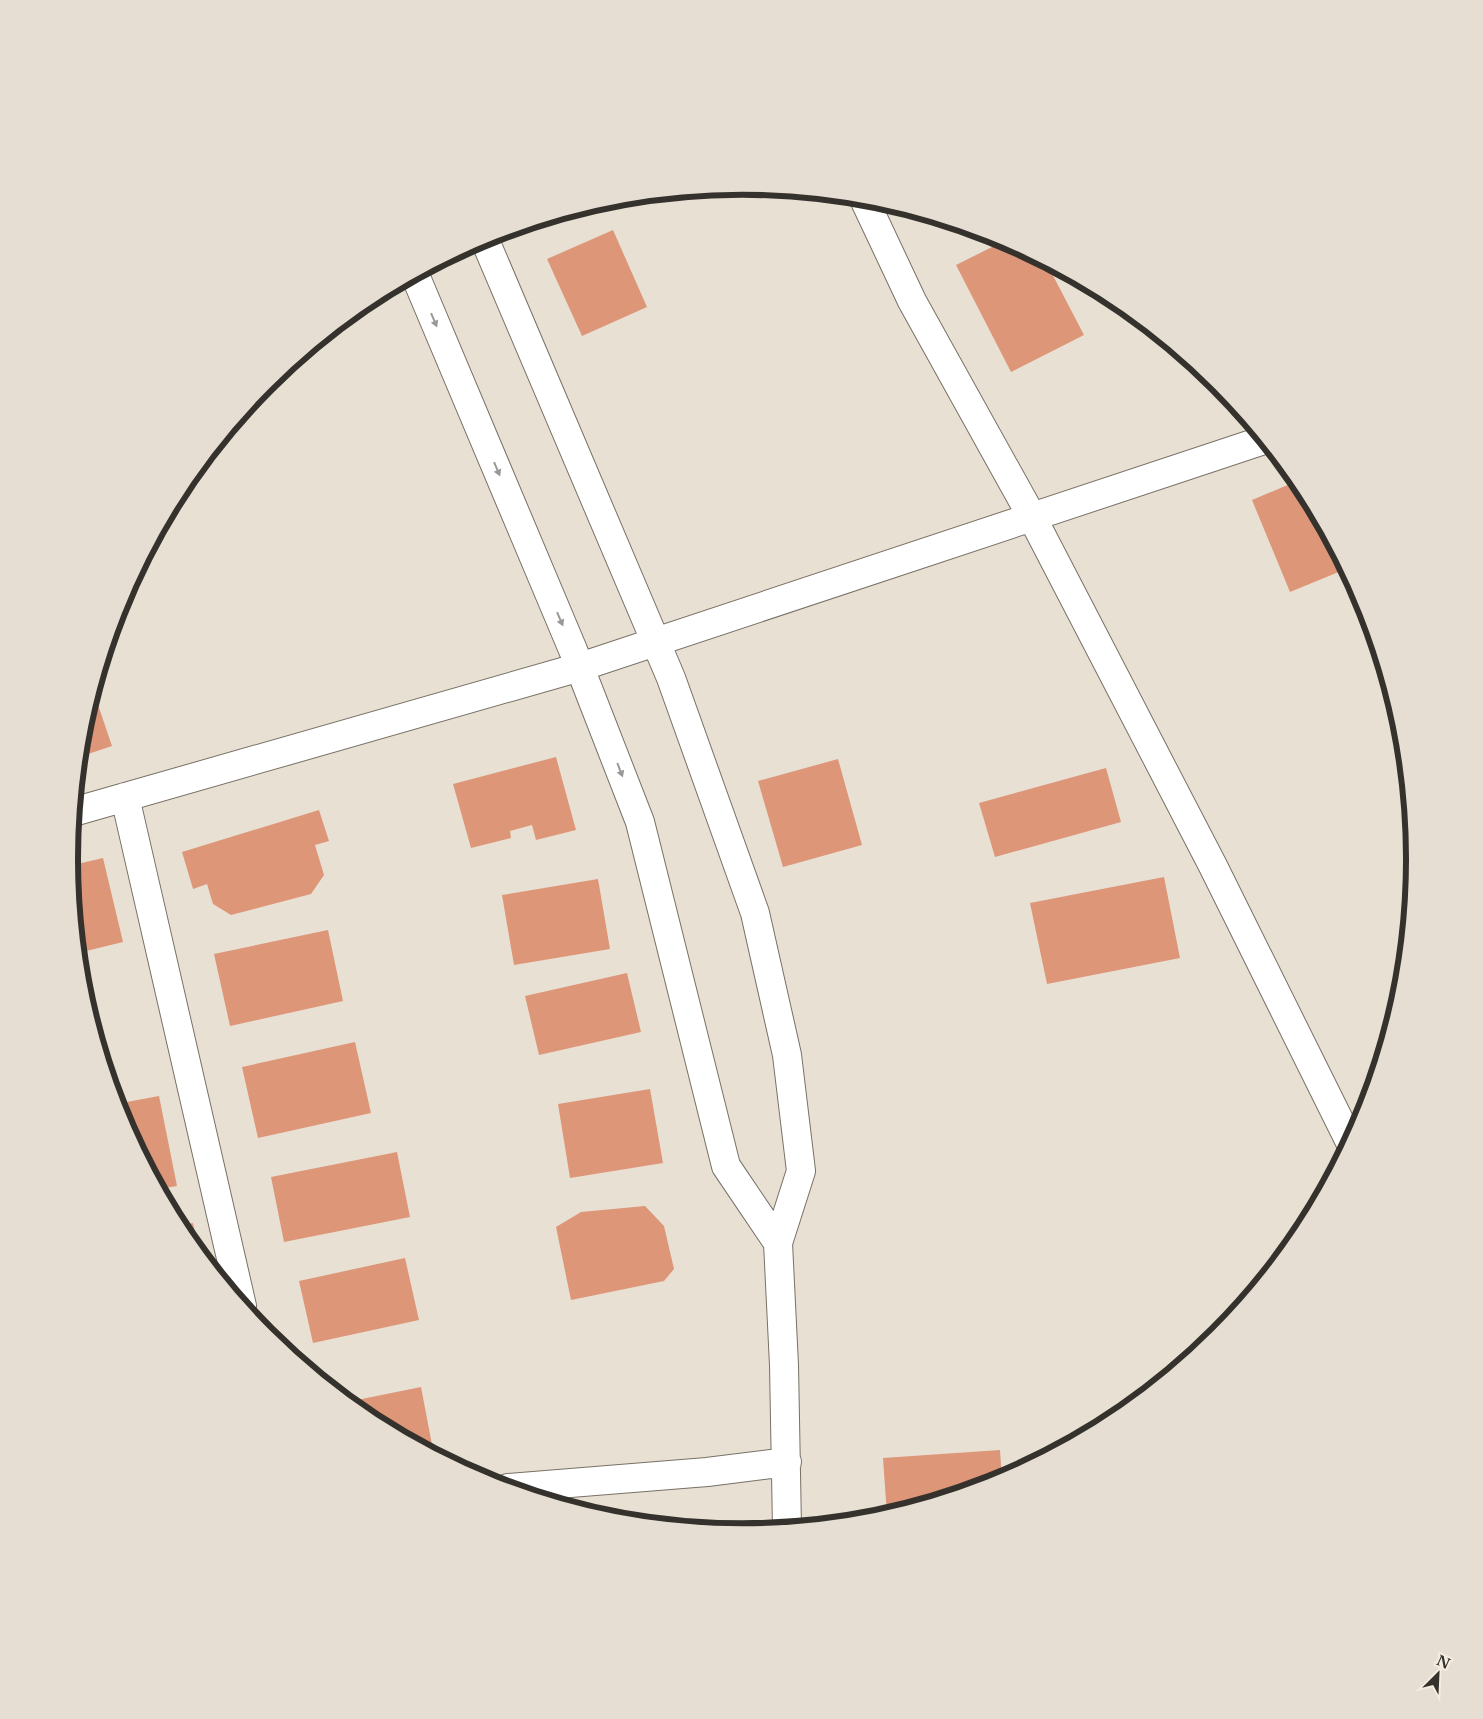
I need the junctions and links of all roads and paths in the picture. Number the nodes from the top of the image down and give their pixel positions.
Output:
1 (868, 208) edge
2 (487, 246) edge
3 (417, 280) edge
4 (1257, 442) edge
5 (1032, 517) junction
6 (655, 641) junction
7 (580, 667) junction
8 (125, 796) junction
9 (80, 810) edge
10 (1346, 1134) edge
11 (778, 1242) junction
12 (239, 1293) edge
13 (786, 1462) junction
14 (524, 1487) edge
15 (786, 1522) edge

1 - 5 street
2 - 6 street
3 -> 7 street
4 - 5 street
5 - 6 street
5 - 10 street
6 - 7 street
6 - 11 street
7 - 8 street
7 -> 11 street
8 - 9 street
8 - 12 street
11 - 13 street
13 - 14 street
13 - 15 street

